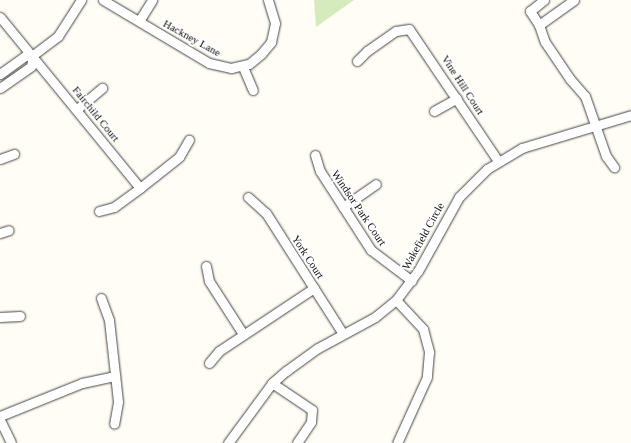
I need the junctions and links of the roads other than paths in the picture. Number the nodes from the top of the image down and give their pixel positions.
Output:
1 (81, 0) edge
2 (104, 0) edge
3 (152, 0) edge
4 (268, 0) edge
5 (544, 0) edge
6 (574, 0) edge
7 (0, 17) edge
8 (139, 21) junction
9 (539, 25) junction
10 (33, 55) junction
11 (357, 62) dead end
12 (243, 67) junction
13 (0, 74) edge
14 (0, 88) edge
15 (102, 88) dead end
16 (253, 90) dead end
17 (457, 98) junction
18 (77, 109) junction
19 (434, 111) dead end
20 (631, 116) edge
21 (596, 126) junction
22 (189, 140) dead end
23 (14, 154) dead end
24 (315, 155) dead end
25 (0, 159) edge
26 (498, 161) junction
27 (614, 167) dead end
28 (376, 184) dead end
29 (140, 188) junction
30 (248, 197) dead end
31 (343, 207) junction
32 (99, 211) dead end
33 (206, 266) dead end
34 (412, 281) junction
35 (314, 288) junction
36 (101, 298) dead end
37 (396, 300) junction
38 (20, 316) dead end
39 (0, 317) edge
40 (243, 334) junction
41 (344, 334) junction
42 (210, 363) dead end
43 (115, 376) junction
44 (272, 383) junction
45 (0, 416) edge
46 (0, 420) edge
47 (114, 424) dead end
48 (10, 443) edge
49 (228, 443) edge
50 (297, 443) edge
51 (397, 443) edge

1 - 10 street
2 - 8 street, Hackney Lane
3 - 8 street
4 - 12 street
5 - 9 street
6 - 9 street
7 - 10 street, Fairchild Court
8 - 12 street, Hackney Lane
9 - 21 street
10 - 13 street
10 - 14 street
10 - 18 street, Fairchild Court
11 - 17 street, Vine Hill Court
12 - 16 street
15 - 18 street
17 - 19 street
17 - 26 street, Vine Hill Court
18 - 29 street, Fairchild Court
20 - 21 street, Wakefield Circle
21 - 26 street, Wakefield Circle
21 - 27 street
22 - 29 street
23 - 25 street
24 - 31 street, Windsor Park Court
26 - 34 street, Wakefield Circle
28 - 31 street
29 - 32 street
30 - 35 street, York Court
31 - 34 street, Windsor Park Court
33 - 40 street
34 - 37 street, Wakefield Circle
35 - 40 street
35 - 41 street, York Court
36 - 43 street
37 - 41 street, Wakefield Circle
37 - 51 street
38 - 39 street
40 - 42 street
41 - 44 street, Wakefield Circle
43 - 45 street
43 - 47 street
44 - 49 street, Wakefield Circle
44 - 50 street
46 - 48 street

